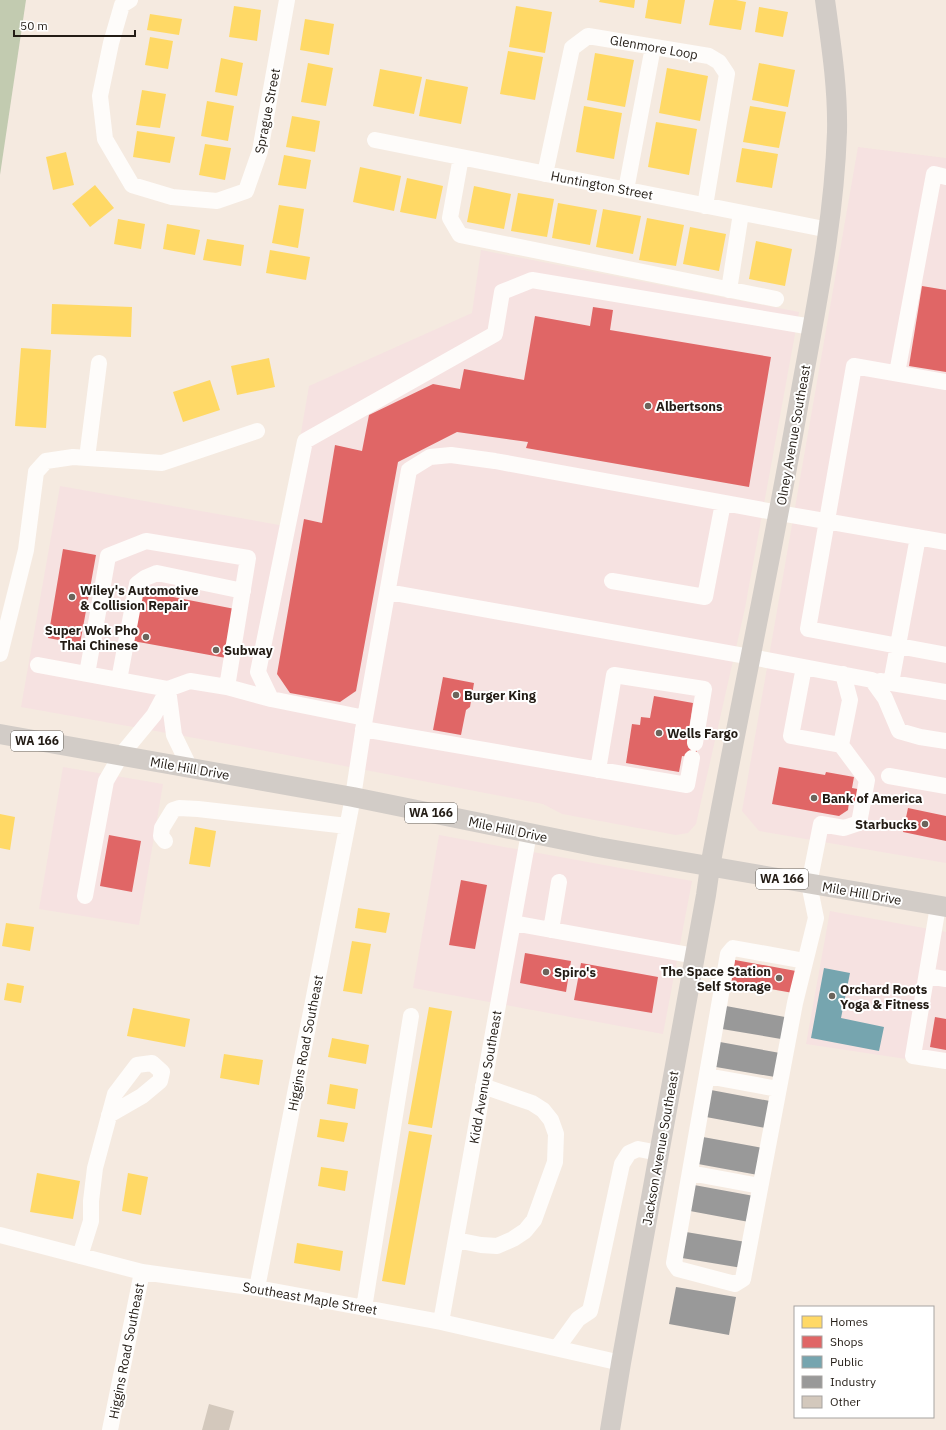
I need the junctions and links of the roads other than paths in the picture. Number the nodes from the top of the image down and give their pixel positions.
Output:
1 (130, 0) edge
2 (287, 0) edge
3 (825, 0) edge
4 (653, 47) junction
5 (375, 140) dead end
6 (461, 157) junction
7 (545, 174) junction
8 (946, 177) edge
9 (626, 190) junction
10 (705, 206) junction
11 (741, 213) junction
12 (829, 230) junction
13 (729, 290) junction
14 (776, 299) dead end
15 (812, 327) junction
16 (99, 363) dead end
17 (897, 374) junction
18 (946, 382) edge
19 (257, 431) dead end
20 (87, 458) junction
21 (723, 503) junction
22 (779, 513) junction
23 (827, 521) junction
24 (918, 537) junction
25 (946, 542) edge
26 (612, 581) dead end
27 (243, 591) junction
28 (388, 592) junction
29 (898, 646) junction
30 (0, 654) edge
31 (946, 655) edge
32 (751, 657) junction
33 (38, 665) dead end
34 (804, 667) junction
35 (87, 674) junction
36 (843, 674) junction
37 (119, 680) junction
38 (872, 680) junction
39 (891, 683) junction
40 (227, 687) junction
41 (168, 689) junction
42 (946, 692) edge
43 (271, 699) junction
44 (364, 723) junction
45 (0, 734) edge
46 (946, 741) edge
47 (841, 744) junction
48 (121, 755) junction
49 (190, 768) junction
50 (598, 770) junction
51 (889, 776) dead end
52 (946, 786) edge
53 (353, 797) junction
54 (347, 826) junction
55 (529, 833) junction
56 (165, 841) dead end
57 (710, 867) junction
58 (559, 882) dead end
59 (809, 884) junction
60 (85, 896) dead end
61 (942, 907) edge
62 (513, 923) junction
63 (551, 930) junction
64 (695, 956) junction
65 (805, 961) junction
66 (927, 976) junction
67 (946, 979) edge
68 (411, 1016) dead end
69 (946, 1061) edge
70 (707, 1076) junction
71 (483, 1086) junction
72 (778, 1089) junction
73 (109, 1115) dead end
74 (659, 1153) junction
75 (690, 1173) junction
76 (760, 1186) junction
77 (0, 1235) edge
78 (456, 1240) junction
79 (80, 1256) junction
80 (142, 1272) junction
81 (257, 1288) junction
82 (364, 1308) junction
83 (441, 1322) junction
84 (557, 1348) junction
85 (621, 1363) junction
86 (110, 1430) edge
87 (610, 1430) edge

1 - 2 street, Sprague Street
3 - 12 main road, Olney Avenue Southeast
4 - 7 street, Glenmore Loop
4 - 9 street
4 - 10 street, Glenmore Loop
5 - 6 street, Huntington Street
6 - 7 street, Huntington Street
6 - 13 street
7 - 9 street, Huntington Street
8 - 17 street
9 - 10 street, Huntington Street
10 - 11 street, Huntington Street
11 - 12 street, Huntington Street
11 - 13 street
12 - 15 main road, Olney Avenue Southeast
13 - 14 street
15 - 22 main road, Olney Avenue Southeast
15 - 43 street
16 - 20 street
17 - 18 street
17 - 23 street
19 - 20 street
20 - 30 street
21 - 22 street, Higgins Road Southeast
21 - 26 street
21 - 28 street, Higgins Road Southeast
22 - 23 street, Higgins Road Southeast
22 - 32 main road, Olney Avenue Southeast
23 - 24 street, Higgins Road Southeast
23 - 29 street
24 - 25 street, Higgins Road Southeast
24 - 29 street
27 - 35 street
27 - 37 street
27 - 40 street
28 - 32 street
28 - 44 street, Higgins Road Southeast
29 - 31 street
29 - 39 street
32 - 34 street
32 - 57 main road, Olney Avenue Southeast
33 - 35 street
34 - 36 street
34 - 47 street
35 - 37 street
36 - 38 street
36 - 47 street
37 - 41 street
38 - 39 street
38 - 46 street
39 - 42 street
40 - 41 street
40 - 43 street
41 - 48 street
41 - 49 street
43 - 44 street
44 - 50 street
44 - 53 street, Higgins Road Southeast
45 - 48 main road, Mile Hill Drive / WA 166
47 - 59 street
48 - 49 main road, Mile Hill Drive / WA 166
48 - 60 street
49 - 53 main road, Mile Hill Drive / WA 166
50 - 50 street
51 - 52 street
53 - 54 street, Higgins Road Southeast
53 - 55 main road, Mile Hill Drive / WA 166
54 - 56 street
54 - 81 street, Higgins Road Southeast
55 - 57 main road, Mile Hill Drive / WA 166
55 - 62 street, Kidd Avenue Southeast
57 - 59 main road, Mile Hill Drive / WA 166
57 - 64 main road, Jackson Avenue Southeast
58 - 63 street
59 - 61 main road, Mile Hill Drive / WA 166
59 - 65 street
61 - 66 street
62 - 63 street
62 - 71 street, Kidd Avenue Southeast
63 - 64 street
64 - 74 main road, Jackson Avenue Southeast
65 - 70 street
65 - 72 street
66 - 67 street
66 - 69 street
68 - 82 street
70 - 72 street
70 - 75 street
71 - 78 street, Kidd Avenue Southeast
71 - 78 street
72 - 76 street
73 - 79 street
74 - 84 street
74 - 85 main road, Jackson Avenue Southeast
75 - 76 street
75 - 76 street
77 - 79 street, Southeast Maple Street
78 - 83 street, Kidd Avenue Southeast
79 - 80 street, Southeast Maple Street
80 - 81 street, Southeast Maple Street
80 - 86 street, Higgins Road Southeast
81 - 82 street, Southeast Maple Street
82 - 83 street, Southeast Maple Street
83 - 84 street, Southeast Maple Street
84 - 85 street, Southeast Maple Street
85 - 87 main road, Jackson Avenue Southeast

